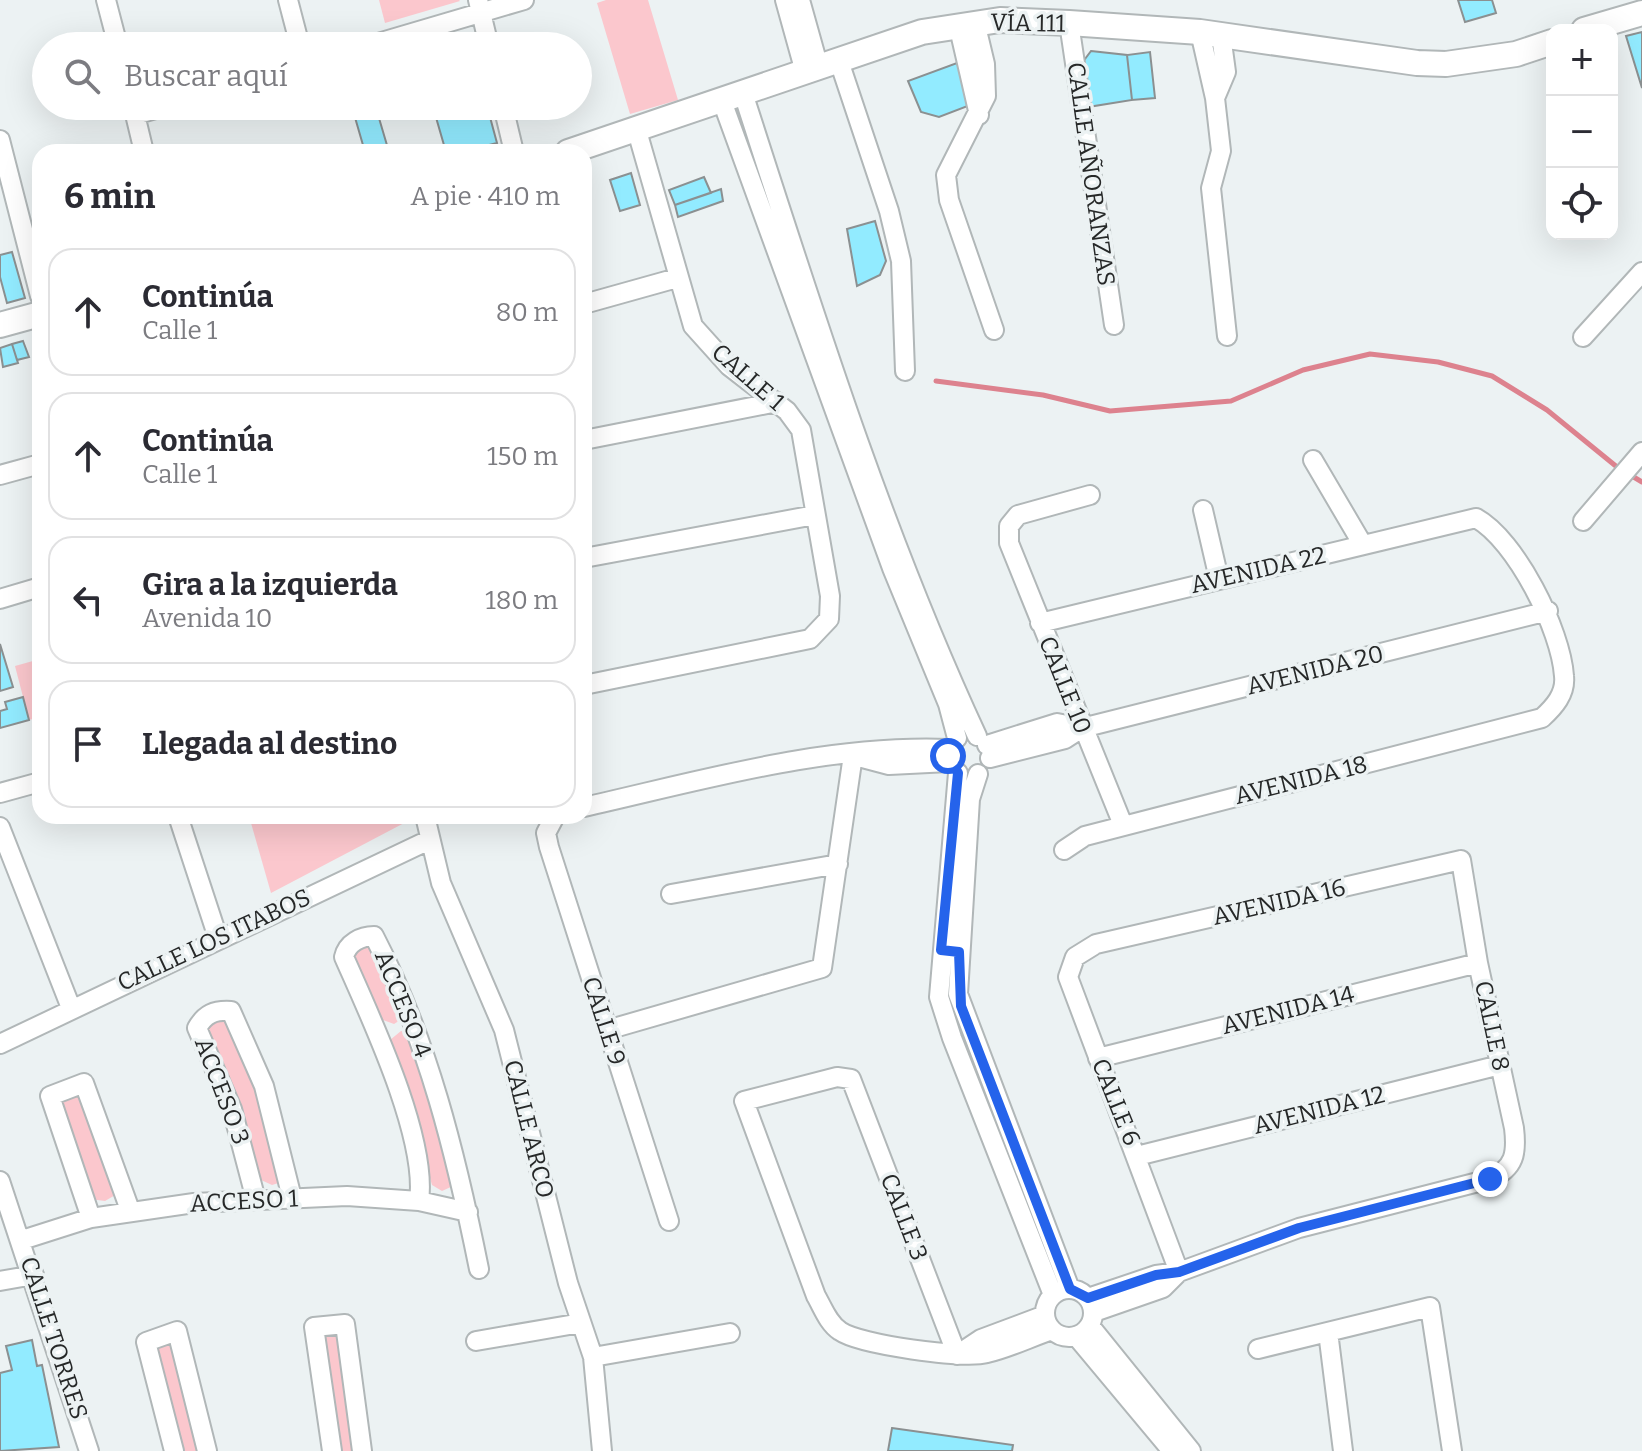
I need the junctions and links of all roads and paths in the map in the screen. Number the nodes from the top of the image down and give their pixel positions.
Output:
1 (106, 0) edge
2 (288, 0) edge
3 (524, 0) edge
4 (785, 0) edge
5 (800, 0) edge
6 (480, 6) edge
7 (1642, 13) edge
8 (967, 23) junction
9 (1069, 23) junction
10 (1604, 24) edge
11 (114, 32) edge
12 (296, 32) edge
13 (407, 32) edge
14 (486, 32) edge
15 (1211, 33) junction
16 (1546, 44) edge
17 (821, 67) junction
18 (733, 97) junction
19 (136, 120) edge
20 (506, 120) edge
21 (637, 131) junction
22 (0, 140) edge
23 (142, 144) edge
24 (512, 144) edge
25 (592, 145) edge
26 (5, 184) edge
27 (32, 270) edge
28 (1642, 272) edge
29 (677, 278) junction
30 (592, 302) edge
31 (32, 316) edge
32 (0, 325) edge
33 (1114, 325) dead end
34 (994, 330) dead end
35 (1227, 336) dead end
36 (1583, 337) dead end
37 (905, 371) dead end
38 (777, 402) junction
39 (592, 438) edge
40 (1641, 453) edge
41 (1313, 460) dead end
42 (32, 466) edge
43 (0, 475) edge
44 (1090, 495) dead end
45 (1203, 510) dead end
46 (815, 515) junction
47 (1583, 521) dead end
48 (1363, 545) junction
49 (592, 557) edge
50 (898, 566) junction
51 (1219, 579) junction
52 (32, 589) edge
53 (0, 599) edge
54 (1548, 611) junction
55 (1040, 623) junction
56 (592, 683) edge
57 (1082, 728) junction
58 (985, 746) junction
59 (853, 755) junction
60 (953, 756) junction
61 (978, 774) junction
62 (32, 784) edge
63 (0, 793) edge
64 (592, 805) edge
65 (181, 824) edge
66 (426, 824) edge
67 (550, 824) edge
68 (1123, 825) junction
69 (0, 827) edge
70 (429, 840) junction
71 (1064, 850) dead end
72 (1461, 860) joint
73 (838, 864) junction
74 (671, 894) dead end
75 (218, 938) junction
76 (1096, 944) joint
77 (950, 951) junction
78 (1478, 963) junction
79 (71, 1008) junction
80 (414, 1023) junction
81 (607, 1030) junction
82 (380, 1034) junction
83 (0, 1044) edge
84 (1098, 1058) junction
85 (1500, 1065) junction
86 (1137, 1156) junction
87 (0, 1181) edge
88 (292, 1198) junction
89 (256, 1200) junction
90 (419, 1201) junction
91 (130, 1210) junction
92 (468, 1212) junction
93 (91, 1218) junction
94 (669, 1221) dead end
95 (22, 1240) junction
96 (479, 1269) dead end
97 (1179, 1272) junction
98 (34, 1275) junction
99 (0, 1281) edge
100 (1078, 1309) junction
101 (1048, 1322) junction
102 (581, 1323) junction
103 (1328, 1332) junction
104 (730, 1333) dead end
105 (476, 1341) dead end
106 (1258, 1349) dead end
107 (957, 1355) junction
108 (593, 1357) junction
109 (1182, 1448) edge
110 (89, 1451) edge
111 (174, 1451) edge
112 (207, 1451) edge
113 (332, 1451) edge
114 (362, 1451) edge
115 (602, 1451) edge
116 (1343, 1451) edge
117 (1452, 1451) edge

1 - 11 street
2 - 12 street
3 - 6 street
4 - 17 street
5 - 17 street
6 - 13 street
6 - 14 street
7 - 10 main road
8 - 9 main road, VÍA 111
8 - 17 main road, VÍA 111
8 - 34 street
9 - 15 main road, VÍA 111
9 - 33 street, CALLE AÑORANZAS
15 - 16 main road, VÍA 111
15 - 35 street
17 - 18 main road, VÍA 111
17 - 37 street
18 - 21 main road, VÍA 111
18 - 50 street
19 - 23 street
20 - 24 street
21 - 25 main road, VÍA 111
21 - 29 street, CALLE 1
22 - 26 street
26 - 27 street
28 - 36 street
29 - 30 street
29 - 38 street, CALLE 1
31 - 32 main road
38 - 39 street
38 - 46 street, CALLE 1
40 - 47 street
41 - 48 street
42 - 43 street
44 - 55 street, CALLE 10
45 - 51 street
46 - 49 street
46 - 56 street, CALLE 1
48 - 51 street, AVENIDA 22
48 - 54 street, AVENIDA 22
50 - 58 street
50 - 60 street
51 - 55 street, AVENIDA 22
52 - 53 street
54 - 57 street, AVENIDA 20
54 - 68 street, AVENIDA 18
55 - 57 street, CALLE 10
57 - 58 street, AVENIDA 20
57 - 68 street, CALLE 10
58 - 60 street, AVENIDA 20
58 - 61 street
59 - 60 street
59 - 64 street
59 - 73 street
60 - 61 street
60 - 77 street
61 - 77 street
62 - 63 street
65 - 75 street
66 - 70 street, CALLE ARCO
67 - 81 street, CALLE 9
68 - 71 street, AVENIDA 18
69 - 79 street
70 - 75 street, CALLE LOS ITABOS
70 - 102 street, CALLE ARCO
72 - 76 street, AVENIDA 16
72 - 78 street, CALLE 8
73 - 74 street
73 - 81 street
75 - 79 street, CALLE LOS ITABOS
76 - 84 street, CALLE 6
77 - 100 street
78 - 84 street, AVENIDA 14
78 - 85 street, CALLE 8
79 - 83 street, CALLE LOS ITABOS
80 - 82 street
80 - 82 street, ACCESO 4
80 - 92 street, ACCESO 4
81 - 94 street, CALLE 9
82 - 90 street, ACCESO 4
84 - 86 street, CALLE 6
85 - 86 street, AVENIDA 12
85 - 97 street, CALLE 8
86 - 97 street, CALLE 6
87 - 95 street, CALLE TORRES
88 - 89 street, ACCESO 1
88 - 89 street, ACCESO 3
88 - 90 street, ACCESO 1
89 - 91 street, ACCESO 1
90 - 92 street, ACCESO 1
91 - 93 street, ACCESO 1
91 - 93 street
92 - 96 street, ACCESO 4
93 - 95 street, ACCESO 1
95 - 98 street, CALLE TORRES
97 - 100 street
98 - 99 street
98 - 110 street, CALLE TORRES
100 - 101 street
100 - 101 street
100 - 109 street
101 - 107 street
102 - 105 street
102 - 108 street, CALLE ARCO
103 - 106 street
103 - 116 street
103 - 117 street
104 - 108 street
107 - 107 street, CALLE 3
108 - 115 street, CALLE ARCO
111 - 112 street
113 - 114 street

